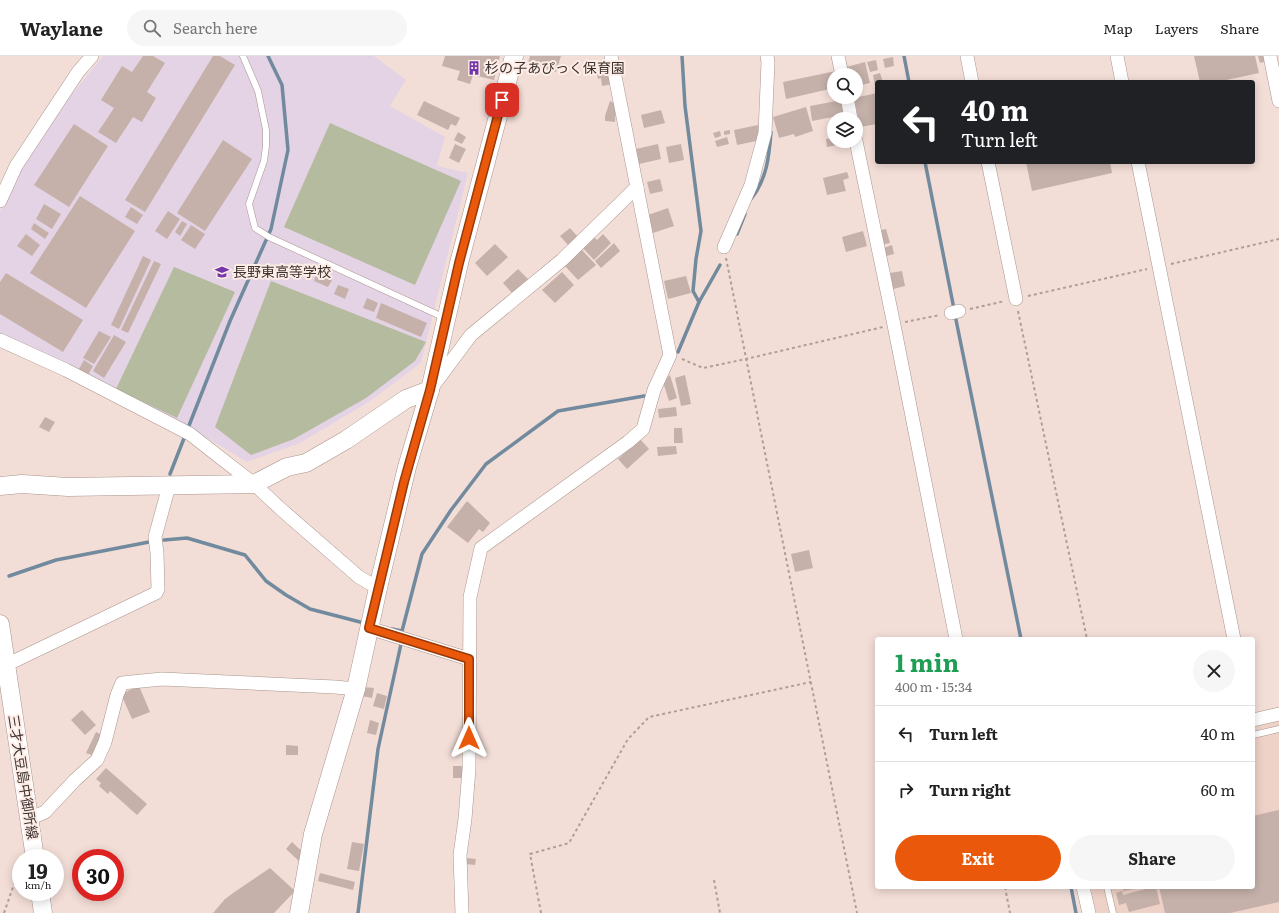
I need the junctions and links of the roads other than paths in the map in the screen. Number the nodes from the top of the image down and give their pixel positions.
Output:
1 (92, 56) edge
2 (243, 56) edge
3 (514, 56) edge
4 (611, 56) edge
5 (767, 56) edge
6 (838, 56) edge
7 (967, 56) edge
8 (1116, 56) edge
9 (1270, 56) edge
10 (841, 68) edge
11 (972, 80) edge
12 (1122, 80) edge
13 (1279, 102) edge
14 (857, 148) edge
15 (988, 164) edge
16 (1138, 164) edge
17 (637, 187) junction
18 (0, 201) edge
19 (724, 247) road end
20 (1016, 298) road end
21 (446, 318) junction
22 (0, 340) edge
23 (430, 390) junction
24 (254, 484) junction
25 (0, 486) edge
26 (169, 486) junction
27 (378, 588) junction
28 (0, 624) edge
29 (369, 628) junction
30 (956, 637) edge
31 (1234, 637) edge
32 (469, 659) junction
33 (6, 665) junction
34 (356, 689) junction
35 (1279, 714) edge
36 (1255, 720) edge
37 (1279, 729) edge
38 (1255, 735) edge
39 (29, 819) junction
40 (34, 849) edge
41 (1083, 889) edge
42 (1107, 889) edge
43 (41, 901) edge
44 (43, 913) edge
45 (300, 913) edge
46 (462, 913) edge
47 (1089, 913) edge
48 (1113, 913) edge

1 - 18 street
2 - 21 lane
3 - 21 street
4 - 17 street
5 - 19 street
6 - 10 street
7 - 11 street
8 - 12 street
9 - 13 street
14 - 30 street
15 - 20 street
16 - 31 street
17 - 23 street
17 - 32 street
21 - 23 street
22 - 24 street
23 - 24 street
23 - 27 street
24 - 26 street
24 - 27 street
25 - 26 street
26 - 33 street
27 - 29 street
28 - 33 street, 三才大豆島中御所線
29 - 32 street
29 - 34 street
32 - 46 street
33 - 39 street, 三才大豆島中御所線
34 - 39 street
34 - 45 street
35 - 36 street
37 - 38 lane
39 - 40 street, 三才大豆島中御所線
41 - 47 street
42 - 48 lane
43 - 44 street

